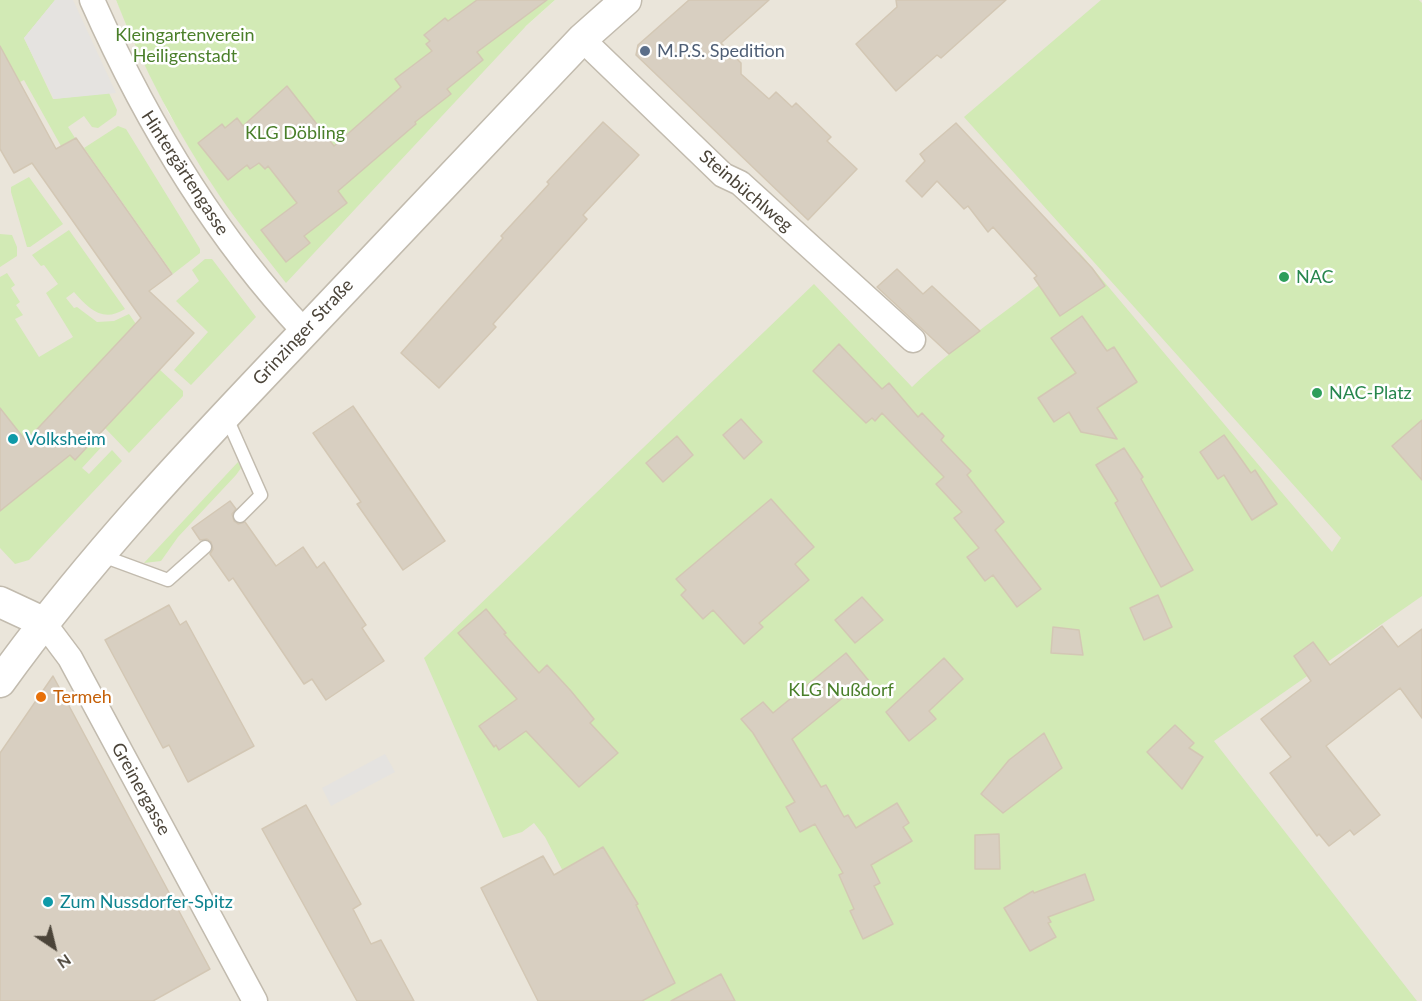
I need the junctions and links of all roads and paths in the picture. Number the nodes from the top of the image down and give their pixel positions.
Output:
1 (92, 0) edge
2 (626, 0) edge
3 (582, 39) junction
4 (304, 331) junction
5 (913, 340) dead end
6 (226, 414) junction
7 (240, 516) dead end
8 (205, 547) dead end
9 (99, 555) junction
10 (0, 602) edge
11 (43, 622) junction
12 (0, 682) edge
13 (255, 1001) edge

1 - 4 street, Hintergärtengasse
2 - 3 street, Grinzinger Straße
3 - 4 street, Grinzinger Straße
3 - 5 street, Steinbüchlweg
4 - 6 street, Grinzinger Straße
6 - 7 lane
6 - 9 street, Grinzinger Straße
8 - 9 lane
9 - 11 street, Grinzinger Straße
10 - 11 street, Greinergasse
11 - 12 street, Grinzinger Straße
11 - 13 street, Greinergasse

